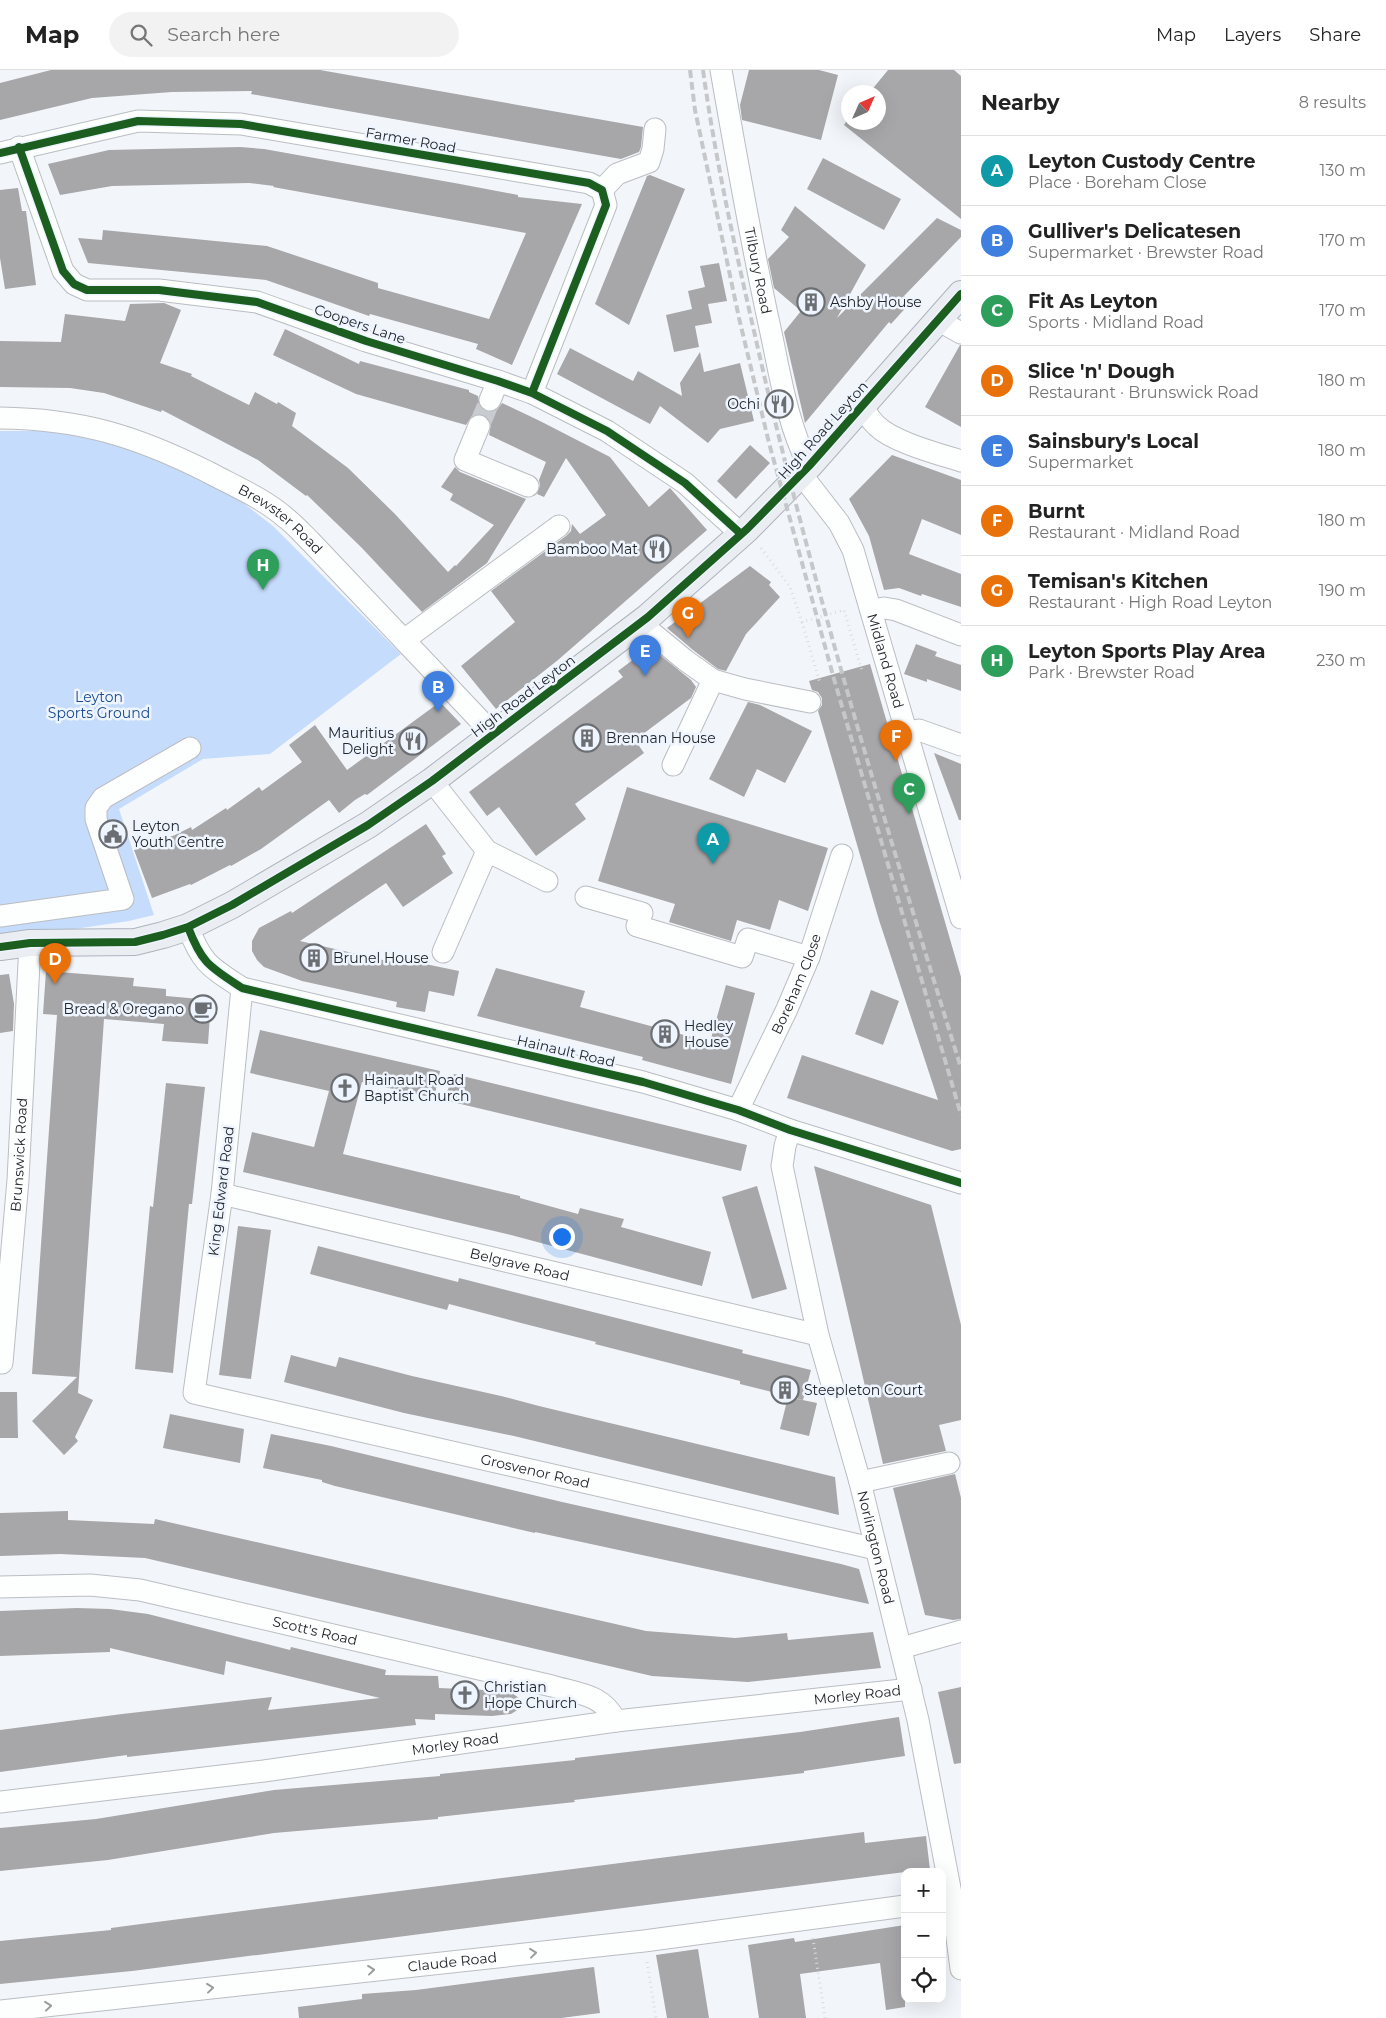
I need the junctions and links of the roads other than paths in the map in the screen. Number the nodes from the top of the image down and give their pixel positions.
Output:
1 (720, 70) edge
2 (655, 129) dead end
3 (9, 150) edge
4 (602, 190) junction
5 (961, 294) edge
6 (938, 320) junction
7 (961, 333) edge
8 (498, 381) junction
9 (532, 393) junction
10 (490, 400) tunnel mouth
11 (862, 407) junction
12 (0, 418) edge
13 (479, 426) tunnel mouth
14 (961, 461) edge
15 (805, 470) junction
16 (528, 486) dead end
17 (559, 526) dead end
18 (741, 534) junction
19 (871, 612) junction
20 (640, 623) junction
21 (961, 634) edge
22 (404, 640) junction
23 (713, 680) junction
24 (810, 702) dead end
25 (907, 733) junction
26 (493, 734) junction
27 (961, 745) edge
28 (190, 748) dead end
29 (673, 765) dead end
30 (432, 781) junction
31 (487, 851) junction
32 (842, 855) dead end
33 (547, 881) dead end
34 (586, 897) dead end
35 (0, 916) edge
36 (961, 918) edge
37 (188, 926) junction
38 (30, 944) junction
39 (0, 948) edge
40 (443, 952) dead end
41 (809, 957) junction
42 (242, 988) junction
43 (738, 1110) junction
44 (790, 1130) junction
45 (9, 1180) edge
46 (961, 1183) edge
47 (222, 1194) junction
48 (818, 1335) junction
49 (0, 1363) edge
50 (194, 1393) joint
51 (949, 1463) dead end
52 (860, 1482) junction
53 (876, 1549) junction
54 (0, 1586) edge
55 (961, 1631) edge
56 (901, 1648) junction
57 (911, 1689) junction
58 (616, 1721) junction
59 (0, 1802) edge
60 (947, 1900) edge
61 (901, 1907) edge
62 (961, 1969) edge
63 (0, 2012) edge

1 - 15 street, Tilbury Road
2 - 4 street
3 - 4 street, Farmer Road
3 - 8 street, Coopers Lane
4 - 9 street
5 - 6 main road, High Road Leyton
6 - 7 street
6 - 11 main road, High Road Leyton
8 - 9 street, Coopers Lane
8 - 10 street
9 - 18 street, Coopers Lane
11 - 14 street
11 - 15 main road, High Road Leyton
12 - 22 street, Brewster Road
13 - 16 street
15 - 18 main road, High Road Leyton
15 - 19 street, Midland Road
17 - 22 street
18 - 20 main road, High Road Leyton
19 - 21 street
19 - 25 street, Midland Road
20 - 23 street
20 - 26 main road, High Road Leyton
22 - 26 street, Brewster Road
23 - 24 street
23 - 29 street
25 - 27 street
25 - 36 street, Midland Road
26 - 30 main road, High Road Leyton
28 - 35 street
30 - 31 street
30 - 37 main road, High Road Leyton
31 - 33 street
31 - 40 street
32 - 41 street, Boreham Close
34 - 41 street
37 - 38 main road, High Road Leyton
37 - 42 street, Hainault Road
38 - 39 main road, High Road Leyton
38 - 45 street, Brunswick Road
41 - 43 street, Boreham Close
42 - 43 street, Hainault Road
42 - 47 street, King Edward Road
43 - 44 street, Hainault Road
44 - 46 street, Hainault Road
44 - 48 street, Norlington Road
45 - 49 street, Brunswick Road
47 - 48 street, Belgrave Road
47 - 50 street, King Edward Road
48 - 52 street, Norlington Road
50 - 53 street, Grosvenor Road
51 - 52 street
52 - 53 street, Norlington Road
53 - 56 street, Norlington Road
54 - 58 street, Scott's Road
55 - 56 street
56 - 57 street, Norlington Road
57 - 58 street, Morley Road
57 - 60 street, Norlington Road
58 - 59 street, Morley Road
60 - 62 street, Norlington Road
63 -> 61 street, Claude Road

